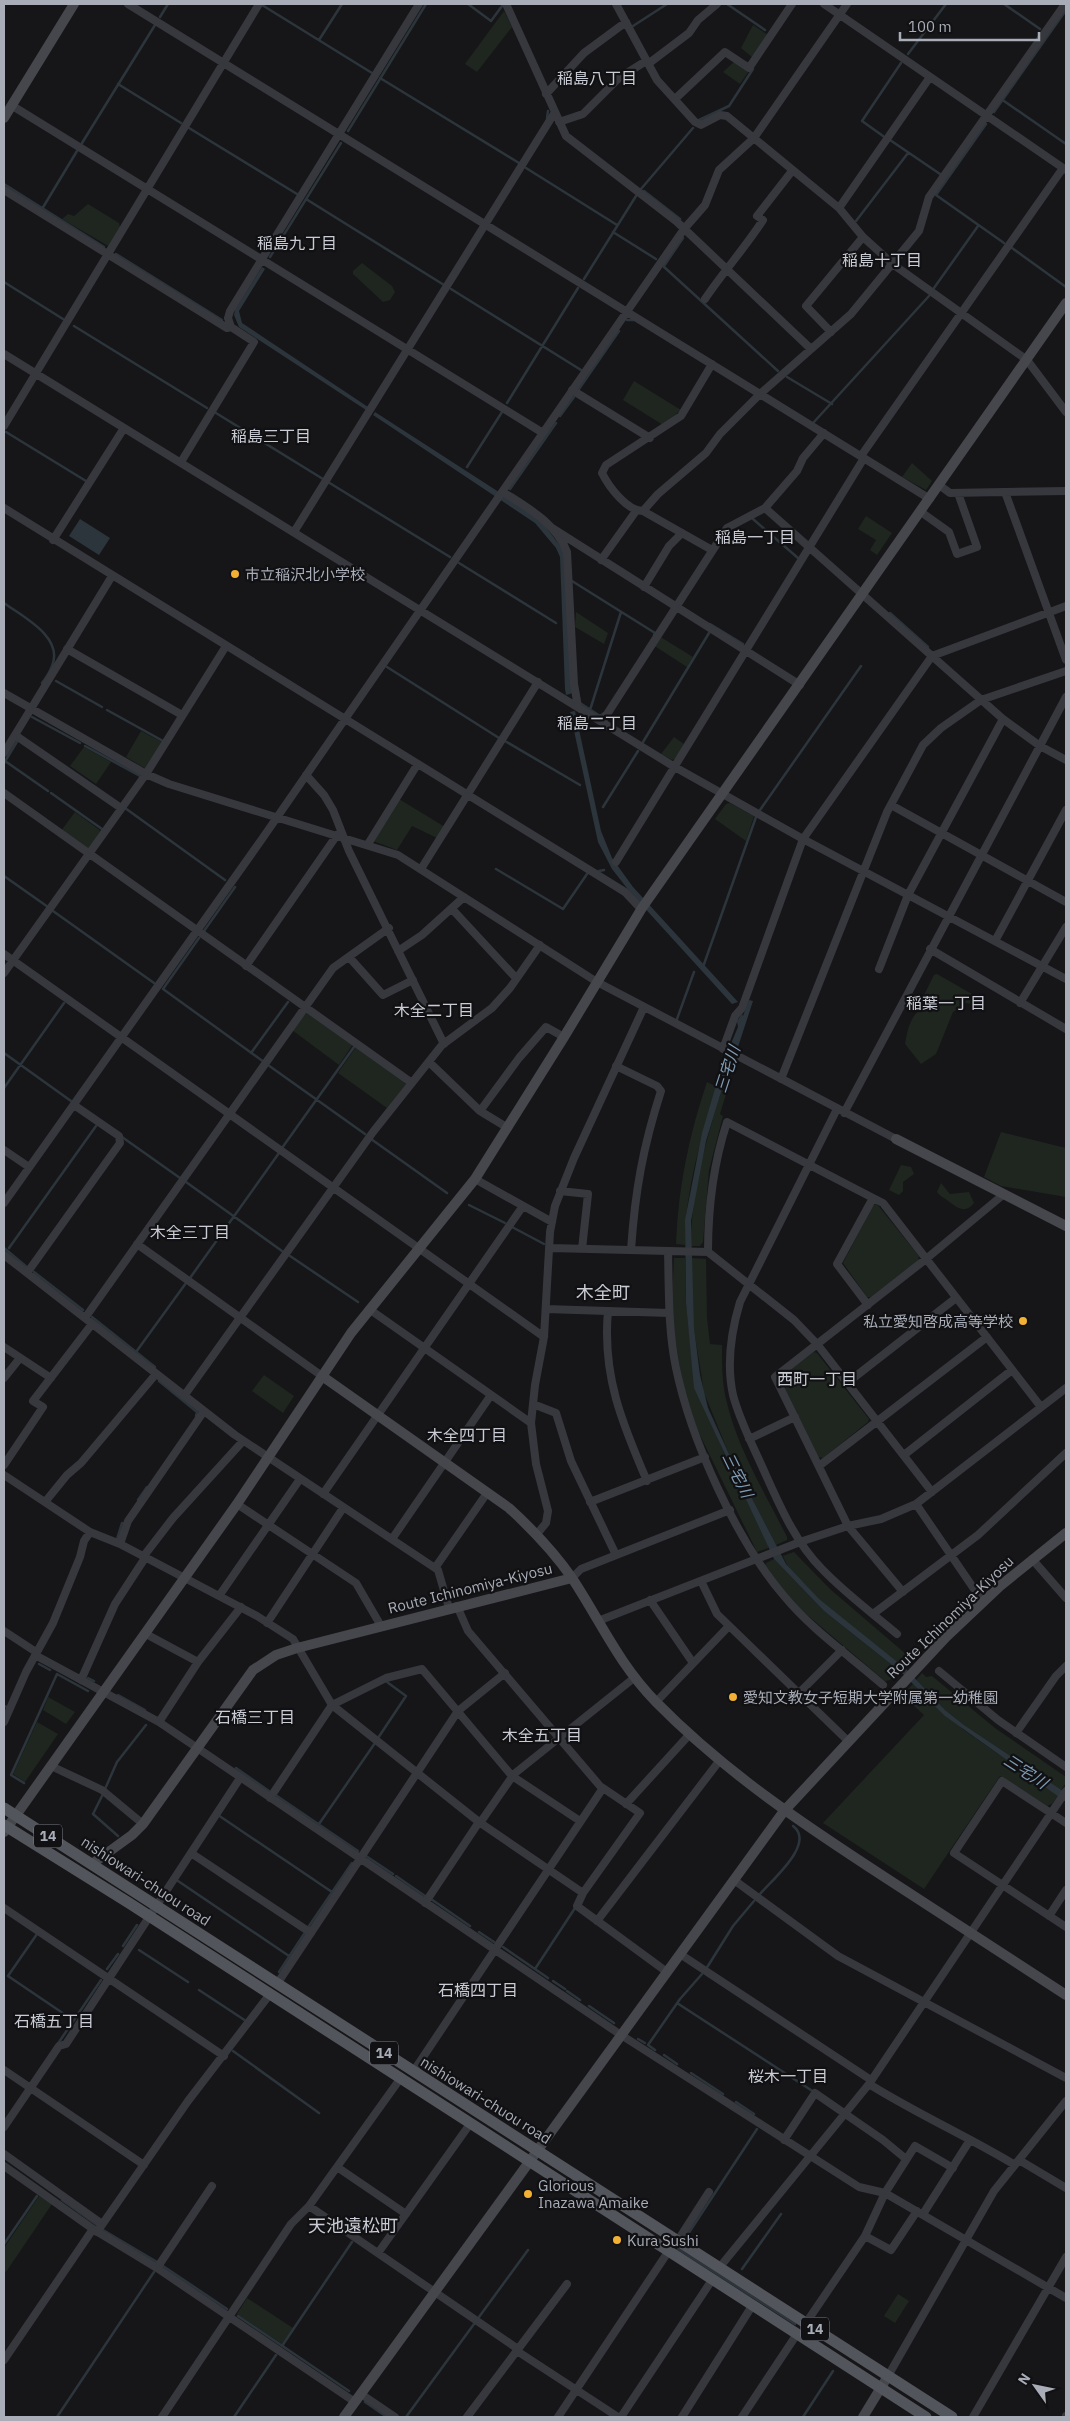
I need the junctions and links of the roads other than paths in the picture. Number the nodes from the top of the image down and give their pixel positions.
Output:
1 (74, 4) edge
2 (128, 4) edge
3 (258, 4) edge
4 (419, 4) edge
5 (506, 4) edge
6 (616, 4) edge
7 (717, 4) edge
8 (792, 4) edge
9 (824, 4) edge
10 (847, 4) edge
11 (1065, 4) edge
12 (839, 14) junction
13 (626, 22) junction
14 (223, 62) junction
15 (647, 63) junction
16 (930, 76) junction
17 (546, 94) junction
18 (675, 99) junction
19 (11, 105) junction
20 (554, 112) junction
21 (986, 115) junction
22 (4, 118) edge
23 (559, 122) junction
24 (339, 134) junction
25 (754, 138) junction
26 (1065, 169) edge
27 (792, 171) junction
28 (4, 190) edge
29 (147, 190) junction
30 (839, 208) junction
31 (485, 224) junction
32 (684, 229) junction
33 (863, 237) junction
34 (109, 254) junction
35 (262, 259) junction
36 (894, 265) junction
37 (726, 268) junction
38 (705, 299) dead end
39 (1066, 303) edge
40 (626, 311) junction
41 (961, 313) junction
42 (230, 327) junction
43 (831, 332) junction
44 (408, 349) junction
45 (811, 349) junction
46 (4, 354) edge
47 (1027, 360) junction
48 (712, 364) junction
49 (36, 374) junction
50 (572, 390) junction
51 (760, 394) junction
52 (1066, 412) edge
53 (4, 426) edge
54 (124, 428) junction
55 (543, 433) junction
56 (824, 433) junction
57 (650, 438) junction
58 (863, 457) junction
59 (181, 462) junction
60 (939, 485) junction
61 (1066, 491) edge
62 (1005, 492) junction
63 (958, 493) junction
64 (501, 495) junction
65 (930, 499) junction
66 (4, 508) edge
67 (765, 508) junction
68 (640, 511) junction
69 (920, 512) junction
70 (552, 528) junction
71 (294, 532) junction
72 (682, 533) junction
73 (54, 540) junction
74 (809, 547) junction
75 (712, 550) junction
76 (601, 560) junction
77 (112, 576) junction
78 (644, 587) junction
79 (863, 596) junction
80 (675, 606) junction
81 (1066, 606) edge
82 (421, 610) junction
83 (1048, 612) junction
84 (226, 646) junction
85 (67, 650) junction
86 (744, 650) junction
87 (932, 656) junction
88 (1066, 660) edge
89 (1066, 671) edge
90 (538, 682) junction
91 (800, 685) junction
92 (4, 693) edge
93 (1066, 698) edge
94 (981, 700) junction
95 (28, 707) junction
96 (578, 707) junction
97 (182, 715) junction
98 (1003, 719) junction
99 (345, 720) junction
100 (602, 722) junction
101 (15, 735) junction
102 (1040, 746) junction
103 (4, 753) edge
104 (1066, 760) edge
105 (417, 764) junction
106 (673, 766) junction
107 (146, 774) junction
108 (306, 775) junction
109 (4, 793) edge
110 (468, 795) junction
111 (722, 795) junction
112 (891, 805) junction
113 (121, 808) junction
114 (1066, 810) edge
115 (276, 819) junction
116 (941, 834) junction
117 (340, 836) junction
118 (803, 839) junction
119 (368, 844) junction
120 (89, 854) junction
121 (980, 855) junction
122 (616, 862) dead end
123 (421, 869) junction
124 (865, 871) junction
125 (1028, 881) junction
126 (908, 895) junction
127 (464, 897) junction
128 (1066, 902) edge
129 (643, 906) junction
130 (452, 909) junction
131 (948, 916) junction
132 (1066, 927) edge
133 (388, 928) junction
134 (197, 931) junction
135 (995, 941) junction
136 (540, 945) junction
137 (930, 949) junction
138 (398, 951) junction
139 (4, 954) edge
140 (349, 957) junction
141 (12, 961) junction
142 (246, 966) junction
143 (1042, 966) junction
144 (879, 969) dead end
145 (4, 973) edge
146 (516, 978) junction
147 (1066, 979) edge
148 (413, 980) junction
149 (597, 982) junction
150 (1020, 1003) junction
151 (644, 1007) junction
152 (305, 1008) junction
153 (1066, 1029) edge
154 (564, 1037) junction
155 (122, 1038) junction
156 (444, 1044) junction
157 (723, 1049) junction
158 (429, 1062) junction
159 (616, 1066) junction
160 (781, 1079) junction
161 (412, 1083) junction
162 (74, 1105) junction
163 (480, 1110) junction
164 (841, 1111) junction
165 (230, 1115) junction
166 (508, 1128) junction
167 (896, 1139) joint
168 (4, 1150) edge
169 (808, 1164) junction
170 (29, 1168) junction
171 (474, 1179) junction
172 (332, 1188) junction
173 (560, 1191) junction
174 (1004, 1194) junction
175 (873, 1198) junction
176 (4, 1203) edge
177 (523, 1206) junction
178 (552, 1222) junction
179 (1066, 1226) edge
180 (137, 1244) junction
181 (550, 1248) junction
182 (418, 1249) junction
183 (582, 1249) junction
184 (630, 1250) junction
185 (672, 1251) junction
186 (705, 1252) junction
187 (4, 1255) edge
188 (926, 1259) junction
189 (26, 1273) junction
190 (748, 1283) junction
191 (469, 1285) junction
192 (956, 1298) junction
193 (868, 1305) junction
194 (369, 1309) junction
195 (546, 1309) junction
196 (608, 1311) junction
197 (669, 1313) junction
198 (240, 1317) junction
199 (85, 1318) junction
200 (92, 1324) junction
201 (544, 1337) junction
202 (987, 1337) junction
203 (817, 1344) junction
204 (4, 1347) edge
205 (425, 1349) junction
206 (20, 1358) junction
207 (1012, 1370) junction
208 (156, 1374) junction
209 (322, 1376) junction
210 (4, 1378) edge
211 (51, 1378) junction
212 (847, 1383) junction
213 (1066, 1388) edge
214 (490, 1395) junction
215 (184, 1396) junction
216 (533, 1404) junction
217 (1041, 1407) junction
218 (204, 1411) junction
219 (378, 1416) junction
220 (795, 1417) junction
221 (877, 1421) junction
222 (531, 1423) junction
223 (749, 1439) junction
224 (243, 1441) junction
225 (4, 1449) edge
226 (12, 1453) junction
227 (1066, 1453) edge
228 (904, 1455) junction
229 (705, 1457) junction
230 (269, 1458) junction
231 (444, 1462) junction
232 (4, 1465) edge
233 (819, 1466) junction
234 (4, 1475) edge
235 (300, 1479) junction
236 (647, 1481) junction
237 (487, 1492) junction
238 (932, 1492) junction
239 (324, 1494) junction
240 (45, 1502) junction
241 (590, 1502) junction
242 (237, 1504) junction
243 (916, 1504) junction
244 (344, 1508) junction
245 (730, 1510) junction
246 (268, 1525) junction
247 (848, 1526) junction
248 (90, 1532) junction
249 (1066, 1533) edge
250 (537, 1534) junction
251 (392, 1539) junction
252 (800, 1542) junction
253 (120, 1544) junction
254 (312, 1554) junction
255 (616, 1555) junction
256 (950, 1556) junction
257 (144, 1557) junction
258 (758, 1558) junction
259 (1032, 1560) junction
260 (435, 1568) junction
261 (572, 1578) junction
262 (184, 1579) junction
263 (701, 1581) junction
264 (902, 1592) junction
265 (219, 1596) junction
266 (1066, 1598) edge
267 (650, 1600) junction
268 (983, 1602) junction
269 (241, 1607) junction
270 (453, 1607) junction
271 (873, 1614) junction
272 (598, 1621) junction
273 (267, 1622) junction
274 (381, 1626) junction
275 (729, 1626) junction
276 (4, 1631) edge
277 (146, 1634) junction
278 (897, 1634) dead end
279 (297, 1648) junction
280 (842, 1650) junction
281 (36, 1653) junction
282 (198, 1662) junction
283 (693, 1663) junction
284 (1066, 1666) edge
285 (939, 1671) dead end
286 (505, 1673) junction
287 (634, 1678) junction
288 (81, 1680) junction
289 (883, 1685) dead end
290 (104, 1693) junction
291 (799, 1694) junction
292 (656, 1702) junction
293 (7, 1704) edge
294 (332, 1706) junction
295 (458, 1711) junction
296 (4, 1722) edge
297 (159, 1722) junction
298 (1016, 1733) junction
299 (689, 1734) junction
300 (559, 1737) junction
301 (848, 1741) junction
302 (198, 1749) junction
303 (720, 1760) junction
304 (51, 1766) junction
305 (1066, 1766) edge
306 (417, 1773) junction
307 (512, 1776) junction
308 (240, 1778) junction
309 (603, 1788) junction
310 (1066, 1791) edge
311 (270, 1798) junction
312 (626, 1804) junction
313 (4, 1808) edge
314 (1053, 1810) junction
315 (784, 1811) junction
316 (16, 1816) junction
317 (580, 1821) junction
318 (480, 1822) junction
319 (1066, 1823) edge
320 (143, 1824) junction
321 (5, 1828) edge
322 (191, 1853) junction
323 (360, 1859) junction
324 (92, 1864) junction
325 (548, 1869) junction
326 (734, 1880) junction
327 (1002, 1885) junction
328 (1066, 1890) edge
329 (583, 1893) junction
330 (425, 1903) junction
331 (156, 1906) junction
332 (4, 1908) edge
333 (1049, 1916) junction
334 (150, 1917) junction
335 (597, 1921) junction
336 (1066, 1927) edge
337 (311, 1933) junction
338 (971, 1933) junction
339 (494, 1950) junction
340 (680, 1954) junction
341 (667, 1972) junction
342 (109, 1979) junction
343 (277, 1984) junction
344 (270, 1994) junction
345 (1066, 1994) edge
346 (924, 2002) junction
347 (621, 2035) junction
348 (224, 2056) junction
349 (4, 2070) edge
350 (413, 2072) junction
351 (1066, 2078) edge
352 (400, 2079) junction
353 (870, 2082) junction
354 (31, 2088) junction
355 (1066, 2101) edge
356 (844, 2115) junction
357 (470, 2124) junction
358 (4, 2127) edge
359 (784, 2140) junction
360 (970, 2140) junction
361 (537, 2150) junction
362 (4, 2154) edge
363 (810, 2157) junction
364 (906, 2160) junction
365 (529, 2162) junction
366 (1017, 2163) junction
367 (144, 2165) junction
368 (4, 2166) edge
369 (337, 2167) junction
370 (953, 2168) junction
371 (212, 2186) dead end
372 (1066, 2188) edge
373 (710, 2192) dead end
374 (885, 2193) junction
375 (309, 2206) junction
376 (920, 2213) junction
377 (406, 2214) junction
378 (102, 2224) junction
379 (95, 2230) junction
380 (865, 2236) junction
381 (966, 2240) junction
382 (677, 2242) junction
383 (668, 2252) junction
384 (378, 2253) junction
385 (1066, 2257) edge
386 (157, 2268) junction
387 (718, 2268) junction
388 (712, 2280) junction
389 (567, 2284) dead end
390 (1048, 2287) junction
391 (436, 2291) junction
392 (1066, 2298) edge
393 (752, 2306) junction
394 (230, 2317) junction
395 (806, 2323) junction
396 (797, 2334) junction
397 (517, 2350) junction
398 (4, 2360) edge
399 (888, 2376) junction
400 (882, 2388) junction
401 (576, 2390) junction
402 (358, 2398) junction
403 (348, 2416) edge
404 (162, 2417) edge
405 (396, 2417) edge
406 (467, 2417) edge
407 (558, 2417) edge
408 (619, 2417) edge
409 (682, 2417) edge
410 (742, 2417) edge
411 (863, 2417) edge
412 (926, 2417) edge
413 (952, 2417) edge
414 (973, 2417) edge

1 - 19 street
2 - 14 street
3 - 14 street
4 - 24 street
5 - 17 street
6 - 13 street
7 - 15 street
8 - 18 street
9 - 12 street
10 - 12 street
11 - 21 street
12 - 16 street
12 - 25 street
13 - 15 street
13 - 17 street
14 - 24 street
14 - 29 street
15 - 18 street
15 - 23 street
16 - 21 street
16 - 30 street
17 - 20 street
18 - 25 street
19 - 22 street
19 - 29 street
20 - 23 street
20 - 31 street
21 - 26 street
21 - 36 street
23 - 32 street
24 - 31 street
24 - 35 street
25 - 27 street
25 - 32 street
26 - 41 street
27 - 30 street
27 - 37 street
28 - 34 street
29 - 34 street
29 - 35 street
30 - 33 street
31 - 40 street
31 - 44 street
32 - 37 street
32 - 40 street
33 - 36 street
33 - 43 street
34 - 42 street
34 - 49 street
35 - 42 street
35 - 44 street
36 - 41 street
36 - 43 street
37 - 38 street
37 - 45 street
39 - 47 street
40 - 48 street
40 - 50 street
41 - 47 street
41 - 58 street
42 - 59 street
43 - 45 street
44 - 55 street
44 - 71 street
45 - 51 street
46 - 49 street
47 - 52 street
47 - 60 street
48 - 51 street
48 - 57 street
49 - 53 street
49 - 54 street
50 - 55 street
50 - 57 street
51 - 56 street
51 - 68 street
54 - 59 street
54 - 73 street
55 - 64 street
56 - 58 street
56 - 67 street
57 - 68 street
58 - 65 street
58 - 74 street
59 - 71 street
60 - 63 street
60 - 65 street
61 - 62 street
62 - 63 street
62 - 83 street
63 - 69 street
64 - 70 street
64 - 82 street
65 - 69 street
66 - 73 street
67 - 74 street
67 - 75 street
68 - 72 street
68 - 76 street
69 - 79 street
70 - 76 street
70 - 96 street
71 - 82 street
72 - 75 street
72 - 78 street
73 - 77 street
74 - 79 street
74 - 86 street
75 - 80 street
76 - 78 street
77 - 84 street
77 - 85 street
78 - 80 street
79 - 87 street
79 - 91 street
80 - 86 street
80 - 100 street
81 - 83 street
82 - 90 street
82 - 99 street
83 - 87 street
83 - 88 street
84 - 97 street
84 - 99 street
85 - 95 street
85 - 97 street
86 - 91 street
86 - 106 street
87 - 94 street
87 - 118 street
89 - 94 street
90 - 96 street
90 - 110 street
91 - 111 street
92 - 95 street
93 - 102 street
94 - 98 street
94 - 112 street
95 - 101 street
95 - 107 street
96 - 100 street
97 - 107 street
98 - 102 street
98 - 116 street
99 - 105 street
99 - 108 street
100 - 106 street
101 - 103 street
101 - 113 street
102 - 104 street
102 - 121 street
105 - 110 street
105 - 119 street
106 - 111 street
106 - 122 street
107 - 113 street
107 - 115 street
108 - 115 street
108 - 117 street
109 - 120 street
110 - 123 street
110 - 129 street
111 - 118 street
111 - 129 street
112 - 116 street
112 - 124 street
113 - 120 street
114 - 125 street
115 - 117 street
115 - 134 street
116 - 121 street
116 - 126 street
117 - 119 street
117 - 133 street
117 - 142 street
118 - 124 street
118 - 157 street
119 - 123 street
120 - 134 street
120 - 141 street
121 - 125 street
121 - 131 street
123 - 127 street
124 - 126 street
124 - 160 street
125 - 128 street
125 - 135 street
126 - 131 street
126 - 144 street
127 - 130 street
127 - 136 street
129 - 149 street
130 - 138 street
130 - 146 street
131 - 135 street
131 - 137 street
132 - 143 street
133 - 138 street
133 - 140 street
134 - 142 street
134 - 155 street
135 - 143 street
136 - 146 street
136 - 149 street
137 - 150 street
137 - 164 street
138 - 148 street
139 - 141 street
140 - 148 street
140 - 152 street
141 - 145 street
141 - 155 street
142 - 152 street
143 - 147 street
143 - 150 street
146 - 156 street
148 - 156 street
149 - 151 street
149 - 154 street
150 - 153 street
151 - 157 street
151 - 159 street
152 - 161 street
152 - 165 street
154 - 163 street
154 - 166 street
155 - 162 street
155 - 165 street
156 - 158 street
157 - 160 street
158 - 161 street
158 - 163 street
159 - 173 street
159 - 184 street
160 - 164 street
161 - 172 street
162 - 170 street
162 - 189 street
163 - 166 street
164 - 167 street
164 - 169 street
165 - 172 street
165 - 180 street
166 - 171 street
167 - 174 street
168 - 170 street
169 - 175 street
169 - 186 street
169 - 190 street
170 - 176 street
171 - 177 street
171 - 182 street
172 - 182 street
172 - 198 street
173 - 178 street
173 - 183 street
174 - 179 street
174 - 188 street
175 - 188 street
175 - 193 street
177 - 178 street
177 - 191 street
178 - 181 street
180 - 198 street
180 - 199 street
181 - 183 street
181 - 195 street
182 - 191 street
182 - 194 street
183 - 184 street
184 - 185 street
185 - 186 street
185 - 197 street
186 - 190 street
187 - 189 street
188 - 192 street
188 - 193 street
189 - 199 street
190 - 203 street
190 - 223 street
191 - 201 street
191 - 205 street
192 - 202 street
192 - 212 street
193 - 203 street
194 - 205 street
194 - 209 street
195 - 196 street
195 - 201 street
196 - 197 street
196 - 236 street
197 - 229 street
198 - 209 street
198 - 215 street
199 - 200 street
200 - 208 street
200 - 211 street
201 - 216 street
202 - 207 street
202 - 221 street
203 - 212 street
203 - 220 street
204 - 206 street
205 - 214 street
205 - 219 street
206 - 210 street
206 - 211 street
207 - 217 street
207 - 228 street
208 - 215 street
208 - 240 street
209 - 219 street
209 - 230 street
211 - 226 street
212 - 221 street
213 - 217 street
214 - 222 street
214 - 231 street
215 - 218 street
216 - 222 street
216 - 241 street
217 - 238 street
218 - 224 street
218 - 253 street
219 - 231 street
219 - 239 street
220 - 223 street
220 - 233 street
221 - 228 street
221 - 233 street
222 - 250 street
223 - 252 street
224 - 230 street
224 - 257 street
225 - 226 street
226 - 232 street
227 - 256 street
228 - 238 street
229 - 236 street
229 - 245 street
230 - 235 street
230 - 242 street
231 - 237 street
231 - 251 street
233 - 247 street
234 - 240 street
235 - 239 street
235 - 246 street
236 - 241 street
237 - 250 street
237 - 260 street
238 - 243 street
239 - 244 street
240 - 248 street
241 - 255 street
242 - 246 street
242 - 262 street
243 - 247 street
243 - 256 street
244 - 251 street
244 - 254 street
245 - 255 street
245 - 258 street
246 - 254 street
246 - 265 street
247 - 252 street
247 - 264 street
248 - 253 street
248 - 281 street
249 - 259 street, Route Ichinomiya-Kiyosu
250 - 261 street
251 - 260 street
252 - 258 street
252 - 271 street
253 - 257 street
254 - 273 street
254 - 274 street
255 - 261 street
256 - 264 street
256 - 268 street
257 - 262 street
257 - 288 street
258 - 263 street
258 - 280 street
259 - 266 street
259 - 268 street, Route Ichinomiya-Kiyosu
260 - 270 street
261 - 270 street, Route Ichinomiya-Kiyosu
261 - 272 street, Route Ichinomiya-Kiyosu
262 - 265 street
262 - 277 street
263 - 267 street
263 - 275 street
264 - 271 street
265 - 269 street
267 - 272 street
267 - 283 street
268 - 301 street, Route Ichinomiya-Kiyosu
269 - 273 street
269 - 282 street
270 - 274 street, Route Ichinomiya-Kiyosu
270 - 286 street
271 - 278 street
272 - 287 street, Route Ichinomiya-Kiyosu
273 - 279 street
274 - 279 street, Route Ichinomiya-Kiyosu
275 - 283 street
275 - 291 street
276 - 281 street
277 - 282 street
277 - 290 street
279 - 294 street
279 - 302 street, Route Ichinomiya-Kiyosu
280 - 289 street
280 - 291 street
281 - 288 street
281 - 293 street
282 - 297 street
283 - 292 street
284 - 298 street
285 - 298 street
286 - 295 street
286 - 300 street
287 - 292 street, Route Ichinomiya-Kiyosu
287 - 300 street
288 - 290 street
290 - 297 street
290 - 304 street
291 - 301 street
292 - 299 street, Route Ichinomiya-Kiyosu
293 - 296 street
294 - 295 street
294 - 306 street
294 - 311 street
295 - 306 street
295 - 307 street
297 - 302 street
298 - 305 street
299 - 303 street, Route Ichinomiya-Kiyosu
299 - 312 street
300 - 307 street
300 - 309 street
301 - 315 street, Route Ichinomiya-Kiyosu
302 - 308 street
302 - 320 street, Route Ichinomiya-Kiyosu
303 - 315 street, Route Ichinomiya-Kiyosu
303 - 335 street
304 - 316 street
304 - 320 street
306 - 318 street
306 - 323 street
307 - 317 street
307 - 318 street
308 - 311 street
308 - 322 street
309 - 312 street
309 - 317 street
310 - 314 street
311 - 323 street
312 - 329 street
313 - 316 main road, nishiowari-chuou road / 14
314 - 319 street
314 - 327 street
314 - 327 street
315 - 326 street
315 - 338 street
316 - 321 street
316 - 324 main road, nishiowari-chuou road / 14
317 - 325 street
318 - 325 street
318 - 330 street
320 - 324 street, Route Ichinomiya-Kiyosu
321 - 334 main road, nishiowari-chuou road / 14
322 - 331 street
322 - 337 street
323 - 330 street
323 - 337 street
324 - 331 main road, nishiowari-chuou road / 14
325 - 329 street
325 - 339 street
326 - 340 street
326 - 346 street
327 - 333 street
327 - 338 street
328 - 333 street
329 - 335 street
330 - 339 street
331 - 334 street
331 - 343 main road, nishiowari-chuou road / 14
332 - 342 street
333 - 336 street
334 - 342 street
334 - 344 main road, nishiowari-chuou road / 14
335 - 341 street
337 - 343 street
338 - 345 street
338 - 346 street
339 - 347 street
339 - 350 street
340 - 341 street
340 - 353 street
341 - 347 street
342 - 348 street
342 - 354 street
343 - 350 main road, nishiowari-chuou road / 14
344 - 348 street
344 - 352 main road, nishiowari-chuou road / 14
346 - 351 street
346 - 353 street
347 - 359 street
347 - 361 street
348 - 367 street
349 - 354 street
350 - 361 main road, nishiowari-chuou road / 14
352 - 357 main road, nishiowari-chuou road / 14
352 - 369 street
353 - 356 street
353 - 360 street
354 - 358 street
354 - 367 street
355 - 366 street
356 - 359 street
356 - 363 street
356 - 364 street
357 - 365 main road, nishiowari-chuou road / 14
357 - 377 street
359 - 363 street
360 - 366 street
360 - 370 street
361 - 365 street
361 - 382 main road, nishiowari-chuou road / 14
362 - 378 street
363 - 374 street
363 - 387 street
364 - 370 street
364 - 374 street
365 - 383 main road, nishiowari-chuou road / 14
365 - 391 street
366 - 372 street
366 - 381 street
367 - 378 street
368 - 379 street
369 - 375 street
369 - 377 street
370 - 376 street
371 - 386 street
373 - 382 street
374 - 376 street
374 - 380 street
375 - 384 street
375 - 394 street
376 - 380 street
376 - 381 street
377 - 384 street
378 - 379 street
379 - 386 street
379 - 398 street
380 - 395 street
381 - 390 street
381 - 399 street
382 - 387 main road, nishiowari-chuou road / 14
383 - 388 main road, nishiowari-chuou road / 14
383 - 401 street
384 - 391 street
385 - 390 street
386 - 394 street
387 - 395 main road, nishiowari-chuou road / 14
388 - 393 main road, nishiowari-chuou road / 14
388 - 408 street
389 - 397 street
390 - 392 street
390 - 414 street
391 - 397 street
391 - 402 street
393 - 396 main road, nishiowari-chuou road / 14
393 - 409 street
394 - 402 street
394 - 404 street
395 - 399 main road, nishiowari-chuou road / 14
396 - 400 main road, nishiowari-chuou road / 14
396 - 410 street
397 - 401 street
397 - 406 street
399 - 400 street
399 - 413 main road, nishiowari-chuou road / 14
400 - 411 street
400 - 412 main road, nishiowari-chuou road / 14
401 - 407 street
401 - 408 street
402 - 403 street
402 - 405 street

